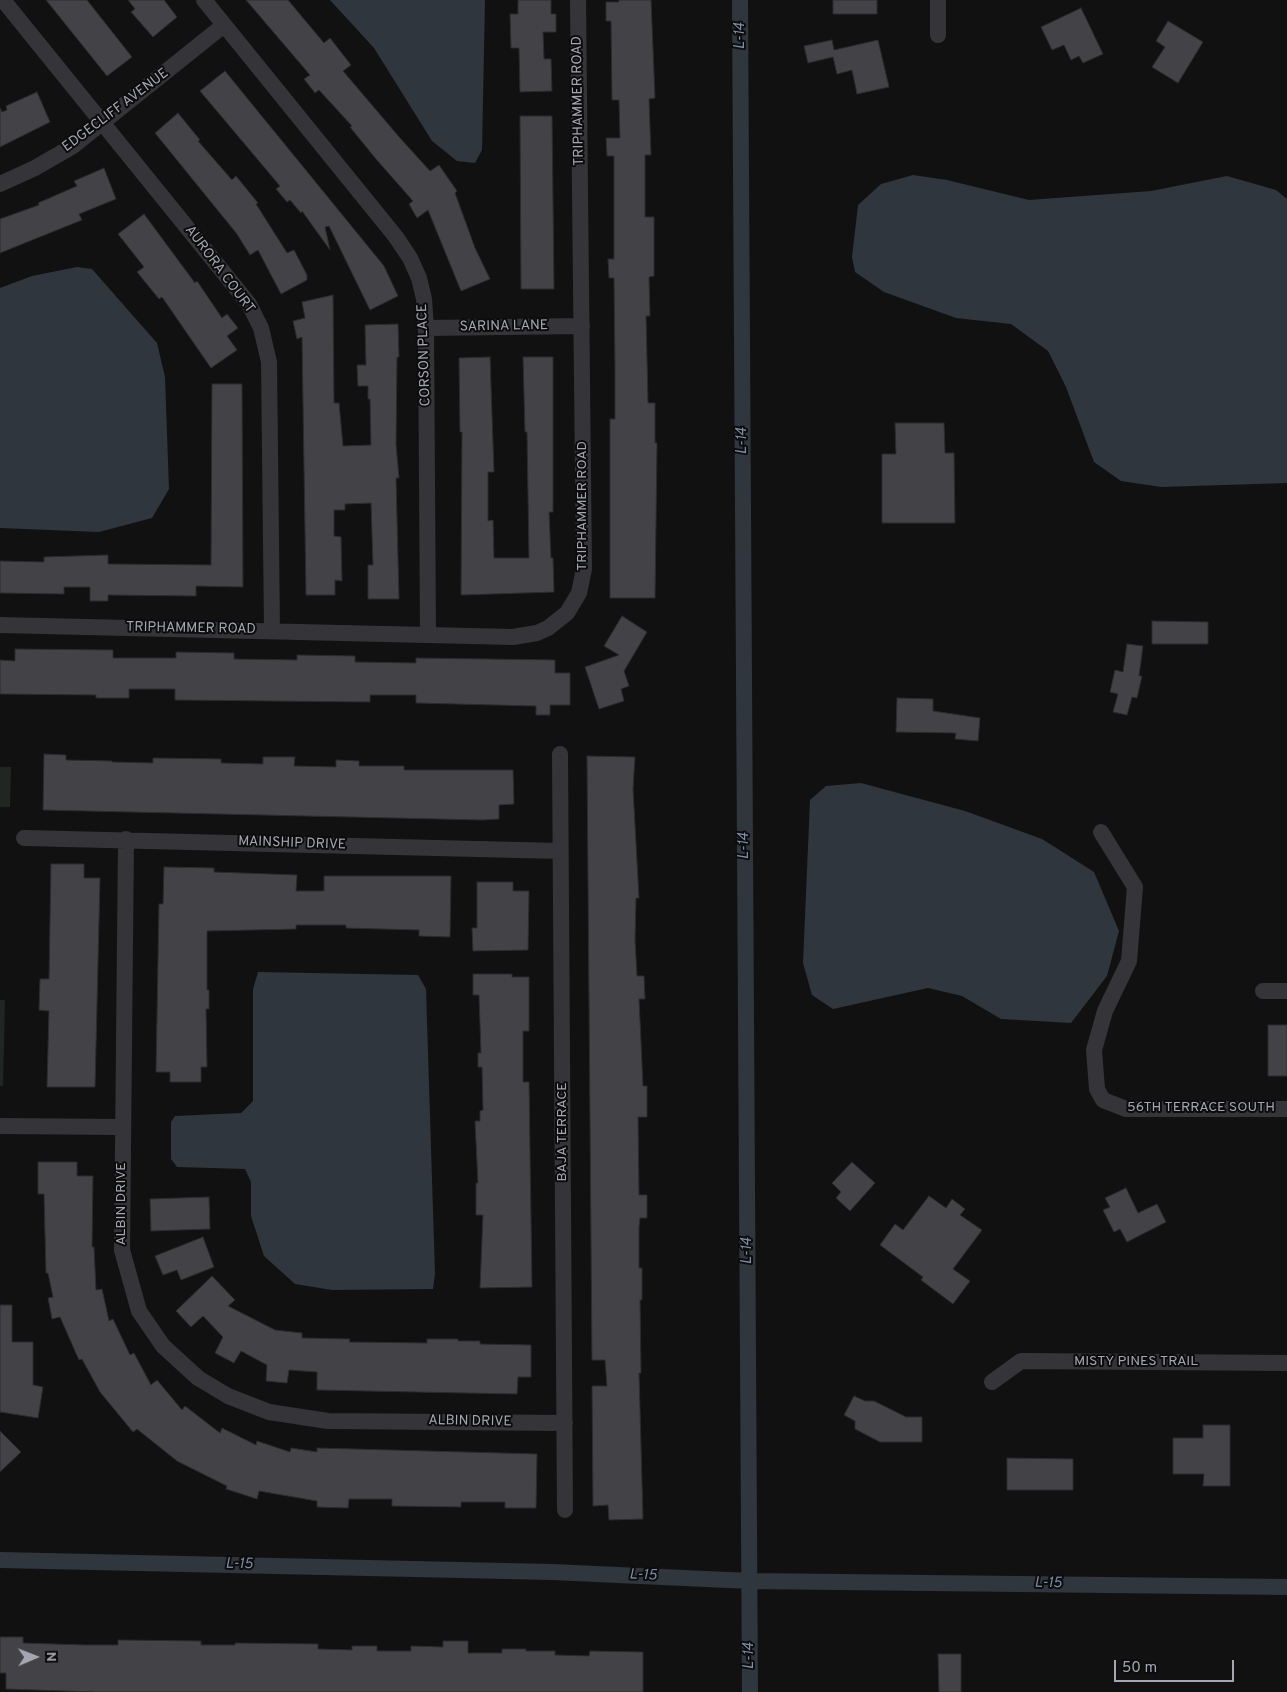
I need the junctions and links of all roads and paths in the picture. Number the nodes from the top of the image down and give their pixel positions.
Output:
1 (3, 0) edge
2 (204, 0) edge
3 (578, 0) edge
4 (938, 0) edge
5 (224, 25) junction
6 (938, 35) dead end
7 (103, 124) junction
8 (0, 184) edge
9 (582, 326) junction
10 (426, 328) junction
11 (0, 625) edge
12 (272, 631) junction
13 (428, 635) junction
14 (560, 754) dead end
15 (1101, 832) dead end
16 (24, 838) dead end
17 (126, 839) junction
18 (560, 851) junction
19 (1263, 991) dead end
20 (1287, 991) edge
21 (1287, 1108) edge
22 (0, 1126) edge
23 (122, 1127) junction
24 (1287, 1363) edge
25 (992, 1382) dead end
26 (565, 1423) junction
27 (565, 1510) dead end

1 - 7 street, AURORA COURT
2 - 5 street, CORSON PLACE
3 - 9 street, TRIPHAMMER ROAD
4 - 6 street
5 - 7 street, EDGECLIFF AVENUE
5 - 10 street, CORSON PLACE
7 - 8 street, EDGECLIFF AVENUE
7 - 12 street, AURORA COURT
9 - 10 street, SARINA LANE
9 - 13 street, TRIPHAMMER ROAD
10 - 13 street, CORSON PLACE
11 - 12 street, TRIPHAMMER ROAD
12 - 13 street, TRIPHAMMER ROAD
14 - 18 street, BAJA TERRACE
15 - 21 street, 56TH TERRACE SOUTH
16 - 17 street, MAINSHIP DRIVE
17 - 18 street, MAINSHIP DRIVE
17 - 23 street, ALBIN DRIVE
18 - 26 street, BAJA TERRACE
19 - 20 street
22 - 23 street
23 - 26 street, ALBIN DRIVE
24 - 25 street, MISTY PINES TRAIL
26 - 27 street, BAJA TERRACE

